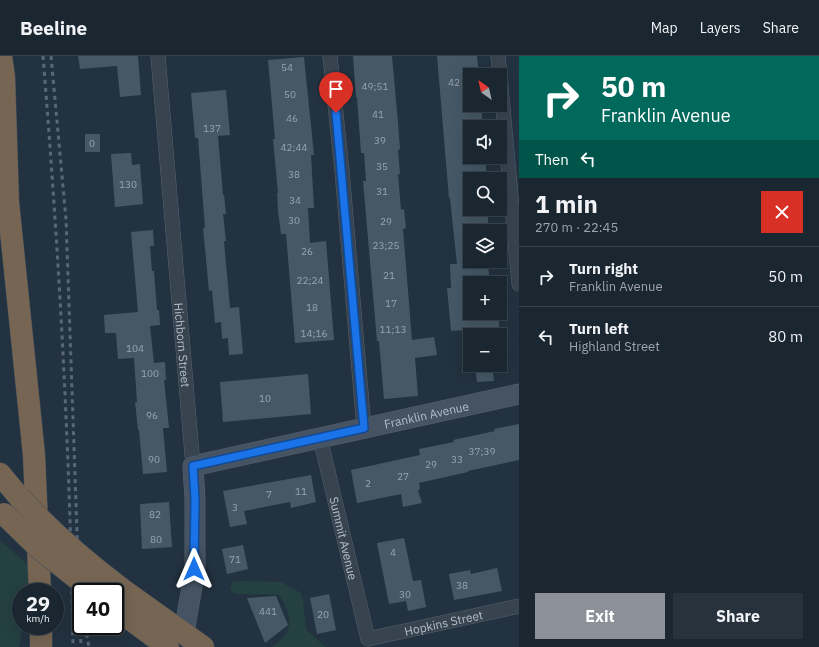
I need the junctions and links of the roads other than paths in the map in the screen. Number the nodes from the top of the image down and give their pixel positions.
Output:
1 (0, 56) edge
2 (158, 56) edge
3 (330, 56) edge
4 (498, 56) edge
5 (499, 68) edge
6 (503, 112) edge
7 (519, 284) edge
8 (519, 394) edge
9 (364, 428) junction
10 (320, 438) junction
11 (193, 466) junction
12 (0, 474) edge
13 (2, 512) edge
14 (40, 583) edge
15 (83, 583) edge
16 (105, 583) edge
17 (124, 605) edge
18 (519, 606) edge
19 (124, 607) edge
20 (184, 633) junction
21 (41, 635) edge
22 (368, 639) joint
23 (41, 647) edge
24 (168, 647) edge
25 (203, 647) edge

1 - 14 highway
2 - 11 street, Hichborn Street
3 - 9 street
4 - 5 street
6 - 7 street
8 - 9 street, Franklin Avenue
9 - 10 street, Franklin Avenue
10 - 11 street, Franklin Avenue
10 - 22 street, Summit Avenue
11 - 20 street, Hichborn Street
12 - 16 highway, bridge
13 - 15 highway, bridge
17 - 20 highway
18 - 22 street, Hopkins Street
19 - 24 highway
20 - 25 highway
21 - 23 highway

